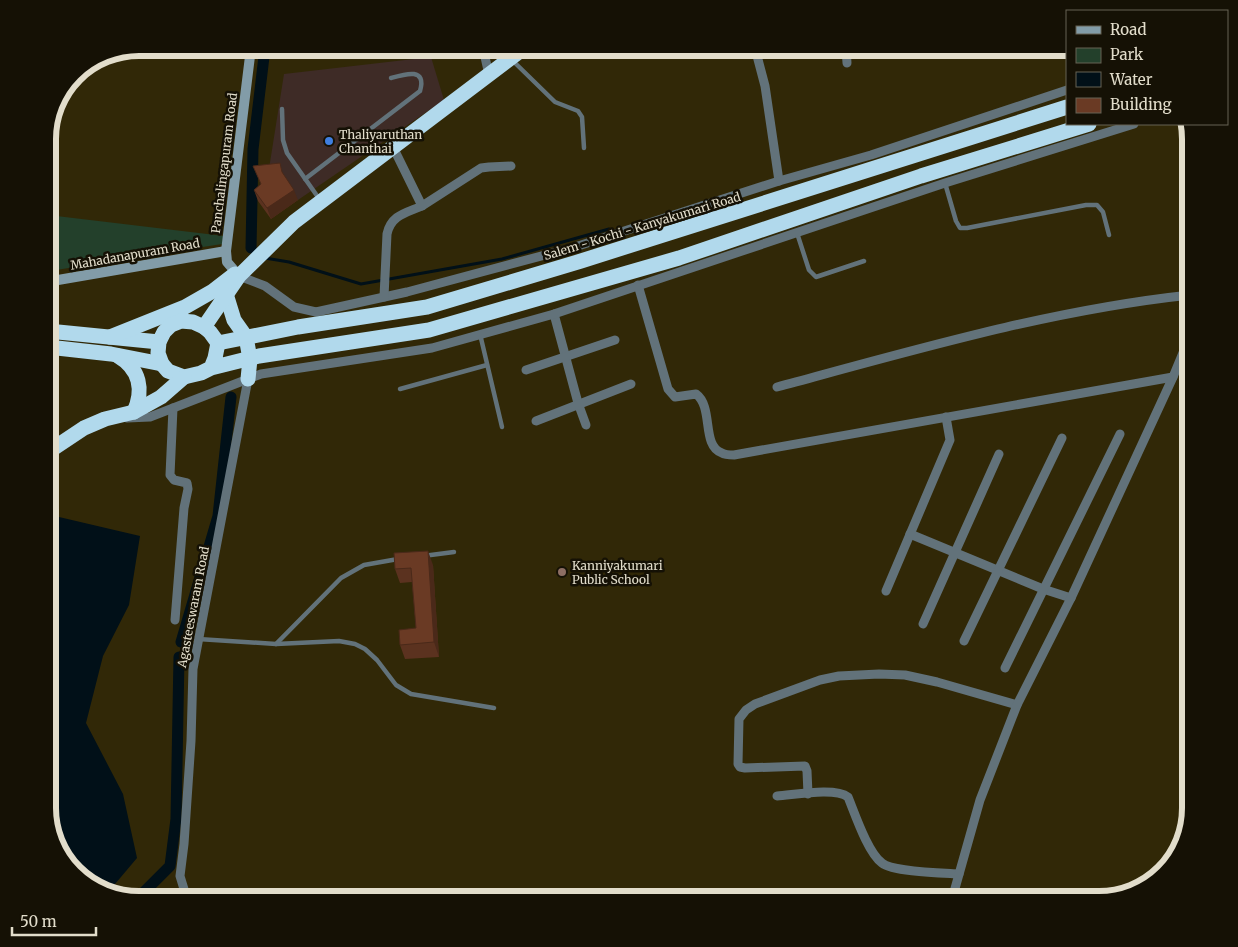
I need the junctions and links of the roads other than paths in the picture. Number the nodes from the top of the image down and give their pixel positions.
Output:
1 (250, 56) edge
2 (485, 56) edge
3 (514, 56) edge
4 (757, 56) edge
5 (847, 56) edge
6 (511, 58) junction
7 (847, 63) dead end
8 (489, 74) junction
9 (391, 78) dead end
10 (1066, 90) edge
11 (1066, 107) edge
12 (282, 109) dead end
13 (1086, 125) edge
14 (1131, 125) edge
15 (393, 147) junction
16 (584, 148) dead end
17 (511, 166) dead end
18 (305, 179) junction
19 (779, 181) junction
20 (944, 183) junction
21 (321, 202) junction
22 (422, 206) junction
23 (797, 233) junction
24 (1109, 235) dead end
25 (226, 251) junction
26 (864, 261) dead end
27 (238, 275) junction
28 (56, 280) edge
29 (638, 285) junction
30 (226, 294) junction
31 (1182, 296) edge
32 (384, 297) junction
33 (554, 314) junction
34 (204, 327) junction
35 (56, 332) edge
36 (480, 334) junction
37 (110, 337) junction
38 (246, 337) junction
39 (614, 340) dead end
40 (159, 342) junction
41 (218, 343) junction
42 (56, 348) edge
43 (116, 355) junction
44 (565, 356) junction
45 (1182, 356) edge
46 (250, 359) junction
47 (162, 364) junction
48 (487, 365) junction
49 (210, 368) junction
50 (526, 370) dead end
51 (184, 377) junction
52 (1174, 377) junction
53 (248, 379) junction
54 (631, 384) dead end
55 (777, 387) dead end
56 (400, 389) dead end
57 (578, 403) junction
58 (173, 408) junction
59 (134, 412) junction
60 (946, 417) junction
61 (105, 419) junction
62 (536, 421) dead end
63 (586, 425) dead end
64 (502, 427) dead end
65 (1120, 434) dead end
66 (1062, 438) dead end
67 (56, 447) edge
68 (999, 454) dead end
69 (910, 534) junction
70 (454, 552) dead end
71 (955, 553) junction
72 (415, 557) edge
73 (406, 558) edge
74 (998, 570) junction
75 (1044, 589) junction
76 (886, 591) dead end
77 (1071, 598) junction
78 (175, 620) dead end
79 (923, 624) dead end
80 (198, 639) junction
81 (964, 641) dead end
82 (276, 644) junction
83 (1005, 668) dead end
84 (1018, 705) junction
85 (494, 708) dead end
86 (808, 794) junction
87 (776, 796) dead end
88 (959, 874) junction
89 (184, 891) edge
90 (954, 891) edge

1 - 25 street, Panchalingapuram Road
2 - 8 street
3 - 6 highway
4 - 19 street
5 - 7 street
6 - 8 highway
6 - 16 lane
8 - 15 highway
9 - 18 lane
10 - 19 street
11 - 38 highway, Salem - Kochi - Kanyakumari Road
12 - 18 lane
13 - 46 highway
14 - 20 street
15 - 21 highway
15 - 22 street
17 - 22 street
18 - 21 lane
19 - 32 street
20 - 23 street
20 - 24 lane
21 - 27 highway
22 - 32 street
23 - 26 lane
23 - 29 street
25 - 27 street, Panchalingapuram Road
25 - 28 street, Mahadanapuram Road
27 - 30 highway
27 - 32 street
27 - 37 highway
29 - 33 street
29 - 60 street
30 - 34 highway
30 - 38 highway
31 - 55 street
33 - 36 street
33 - 44 street
34 - 40 highway
34 - 41 highway
35 - 37 highway
36 - 48 lane
36 - 53 street
37 - 40 highway
38 - 41 highway, Salem - Kochi - Kanyakumari Road
38 - 46 highway
39 - 44 street
40 - 47 highway
41 - 49 highway
42 - 43 highway
43 - 47 highway
43 - 59 highway
44 - 50 street
44 - 57 street
45 - 52 street
46 - 49 highway
46 - 53 highway
47 - 51 highway
48 - 56 lane
48 - 64 lane
49 - 51 highway
51 - 59 highway
52 - 60 street
52 - 77 street
53 - 58 street
53 - 80 street, Agasteeswaram Road
54 - 57 street
57 - 62 street
57 - 63 street
58 - 61 street
58 - 78 street
59 - 61 highway
60 - 69 street
61 - 67 highway
65 - 75 street
66 - 74 street
68 - 71 street
69 - 71 street
69 - 76 street
70 - 72 lane
71 - 74 street
71 - 79 street
73 - 82 lane
74 - 75 street
74 - 81 street
75 - 77 street
75 - 83 street
77 - 84 street
80 - 82 lane
80 - 89 street, Agasteeswaram Road
82 - 85 lane
84 - 86 street
84 - 88 street
86 - 87 street
86 - 88 street
88 - 90 street

